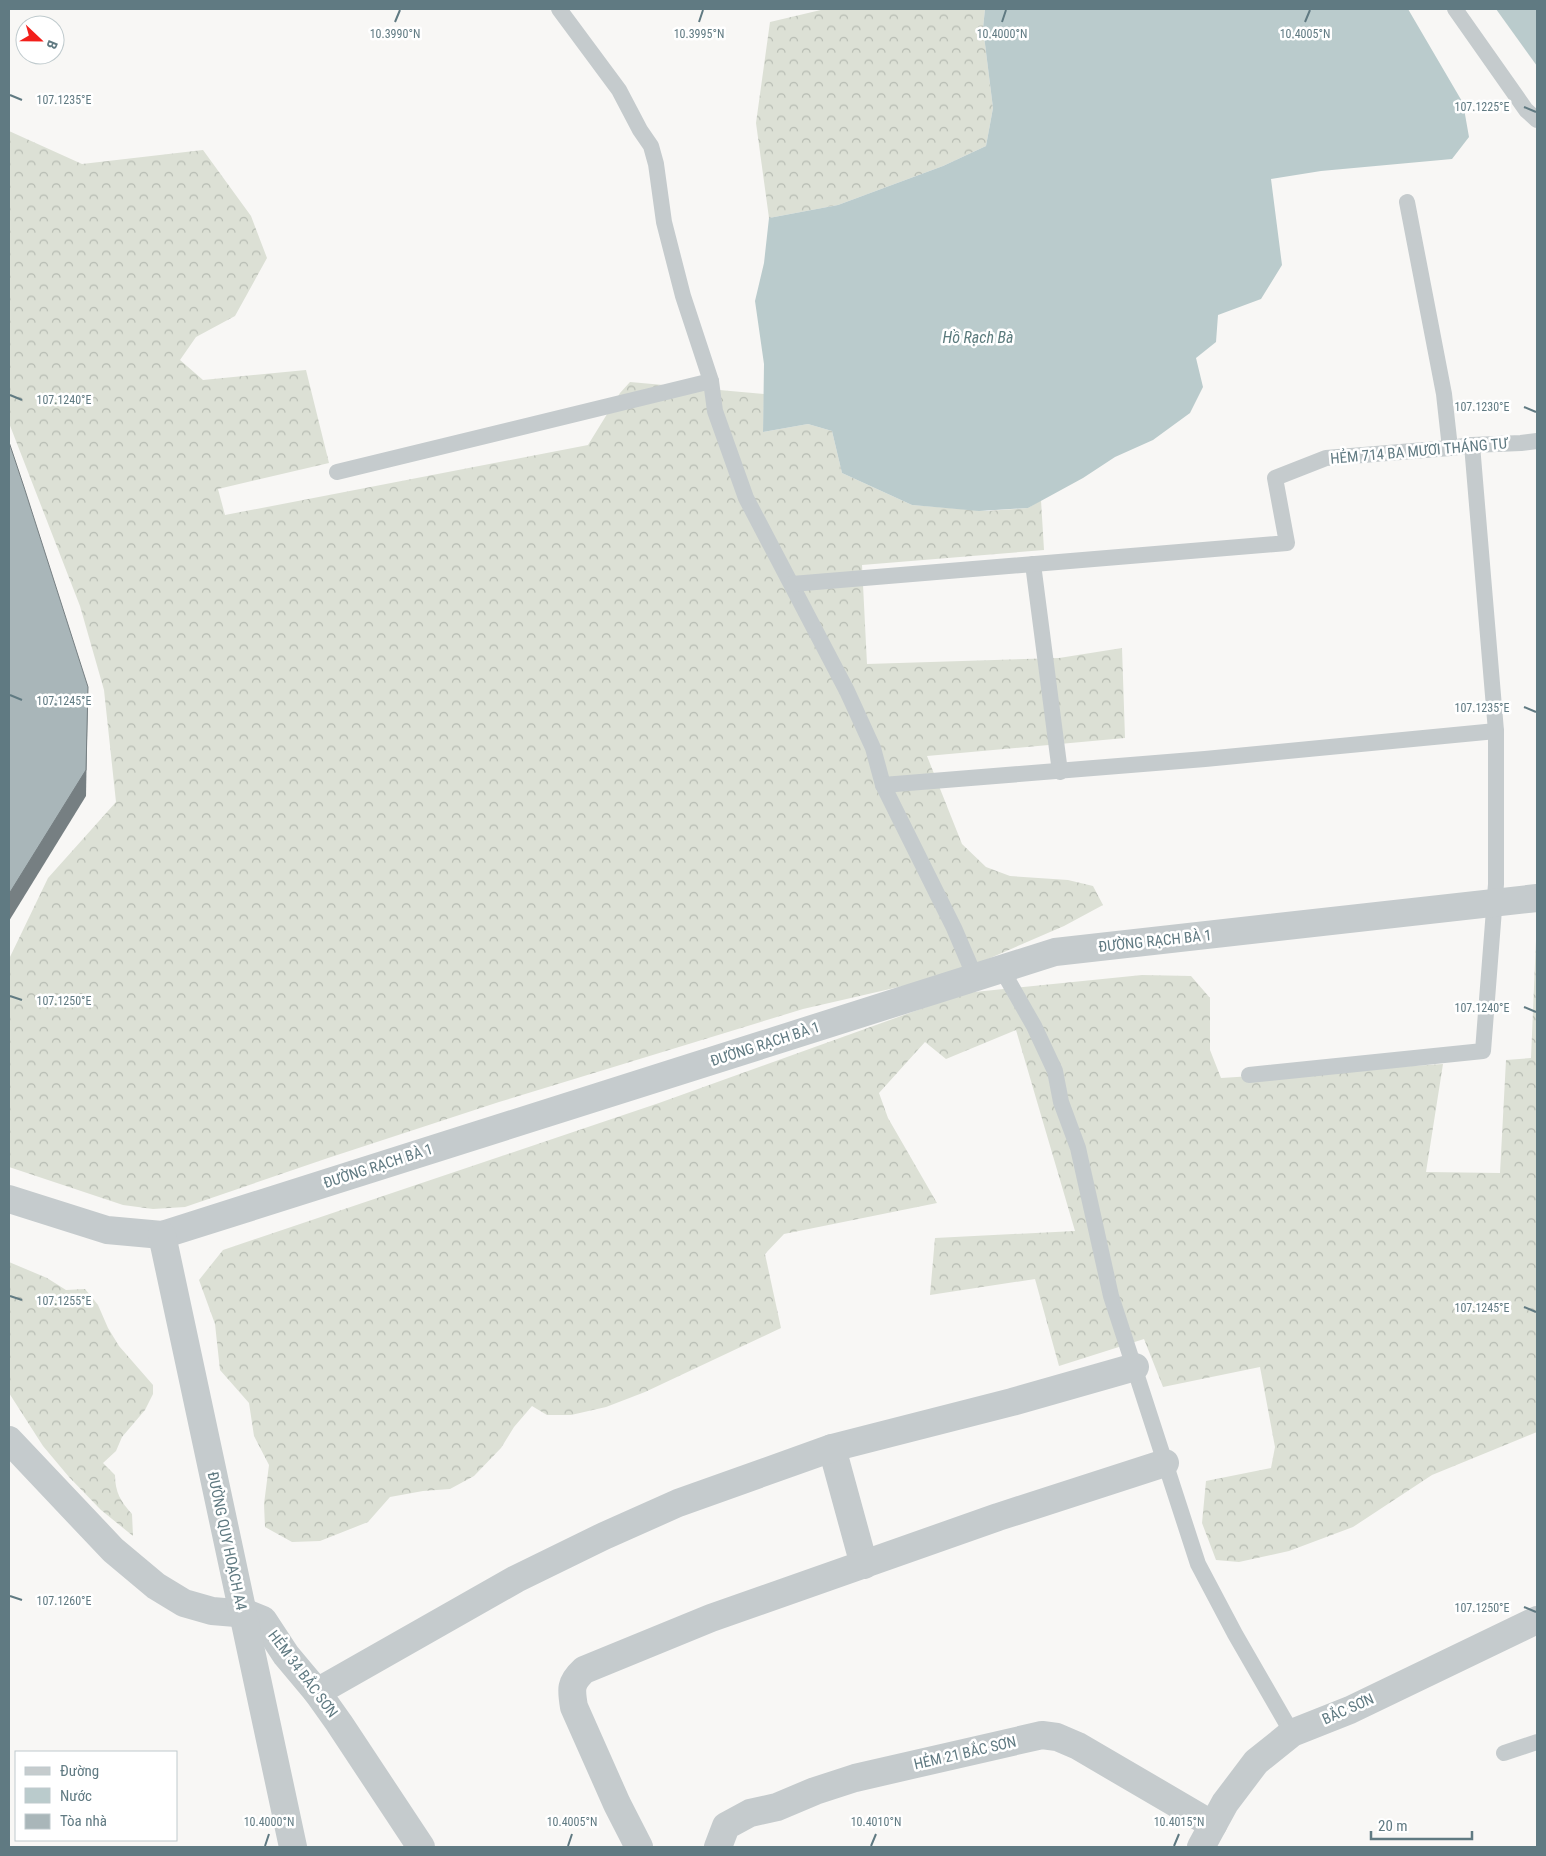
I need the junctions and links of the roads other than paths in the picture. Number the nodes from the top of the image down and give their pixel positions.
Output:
1 (559, 9) edge
2 (1455, 9) edge
3 (1537, 120) edge
4 (1407, 202) dead end
5 (711, 381) junction
6 (1537, 440) edge
7 (1472, 445) junction
8 (1450, 448) junction
9 (337, 472) dead end
10 (1033, 564) junction
11 (792, 584) junction
12 (1496, 731) junction
13 (1060, 772) junction
14 (884, 786) junction
15 (1537, 898) edge
16 (1495, 903) junction
17 (1000, 968) junction
18 (974, 977) junction
19 (1249, 1075) dead end
20 (9, 1199) edge
21 (162, 1234) junction
22 (1135, 1367) junction
23 (9, 1440) edge
24 (832, 1448) junction
25 (1165, 1463) junction
26 (864, 1565) junction
27 (243, 1614) junction
28 (1537, 1620) edge
29 (317, 1692) junction
30 (1292, 1733) junction
31 (1537, 1742) edge
32 (1504, 1753) dead end
33 (1207, 1836) edge
34 (293, 1847) edge
35 (421, 1847) edge
36 (638, 1847) edge
37 (718, 1847) edge

1 - 5 lane
2 - 3 lane
4 - 8 lane
5 - 9 lane
5 - 11 lane
6 - 7 lane, HẺM 714 BA MƯƠI THÁNG TƯ
7 - 8 lane, HẺM 714 BA MƯƠI THÁNG TƯ
7 - 12 lane
8 - 10 lane, HẺM 714 BA MƯƠI THÁNG TƯ
10 - 11 lane
10 - 13 lane
11 - 14 lane
12 - 13 lane
12 - 16 lane
13 - 14 lane
14 - 18 lane
15 - 16 street, ĐƯỜNG RẠCH BÀ 1
16 - 17 street, ĐƯỜNG RẠCH BÀ 1
16 - 19 lane
17 - 18 street, ĐƯỜNG RẠCH BÀ 1
17 - 22 lane
18 - 21 street, ĐƯỜNG RẠCH BÀ 1
20 - 21 street, ĐƯỜNG RẠCH BÀ 1
21 - 27 street, ĐƯỜNG QUY HOẠCH A4
22 - 24 street
22 - 25 lane
23 - 27 street, HẺM 34 BẮC SƠN
24 - 26 street
24 - 29 street
25 - 26 street
25 - 30 lane
26 - 36 street
27 - 29 street, HẺM 34 BẮC SƠN
27 - 34 street, ĐƯỜNG QUY HOẠCH A4
28 - 30 street, BẮC SƠN
29 - 35 street, HẺM 34 BẮC SƠN
30 - 33 street, BẮC SƠN
31 - 32 lane
33 - 37 street, HẺM 21 BẮC SƠN

